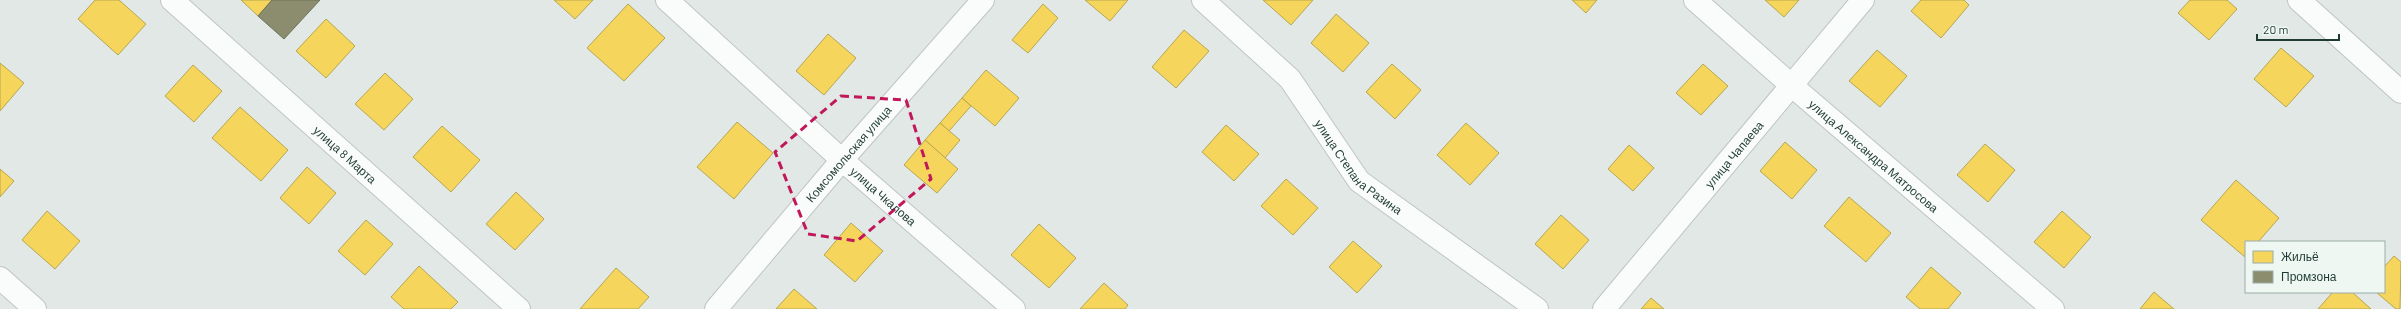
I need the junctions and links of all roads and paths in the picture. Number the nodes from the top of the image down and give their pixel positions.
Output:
1 (172, 0) edge
2 (666, 0) edge
3 (983, 0) edge
4 (1203, 0) edge
5 (1695, 0) edge
6 (1863, 0) edge
7 (2299, 0) edge
8 (1791, 85) junction
9 (2401, 92) edge
10 (842, 160) junction
11 (0, 278) edge
12 (35, 309) edge
13 (519, 309) edge
14 (716, 309) edge
15 (1014, 309) edge
16 (1537, 309) edge
17 (1604, 309) edge
18 (2053, 309) edge

1 - 13 street, улица 8 Марта
2 - 10 street, улица Чкалова
3 - 10 street, Комсомольская улица
4 - 16 street, улица Степана Разина
5 - 8 street, улица Александра Матросова
6 - 8 street, улица Чапаева
7 - 9 street
8 - 17 street, улица Чапаева
8 - 18 street, улица Александра Матросова
10 - 14 street, Комсомольская улица
10 - 15 street, улица Чкалова
11 - 12 street

